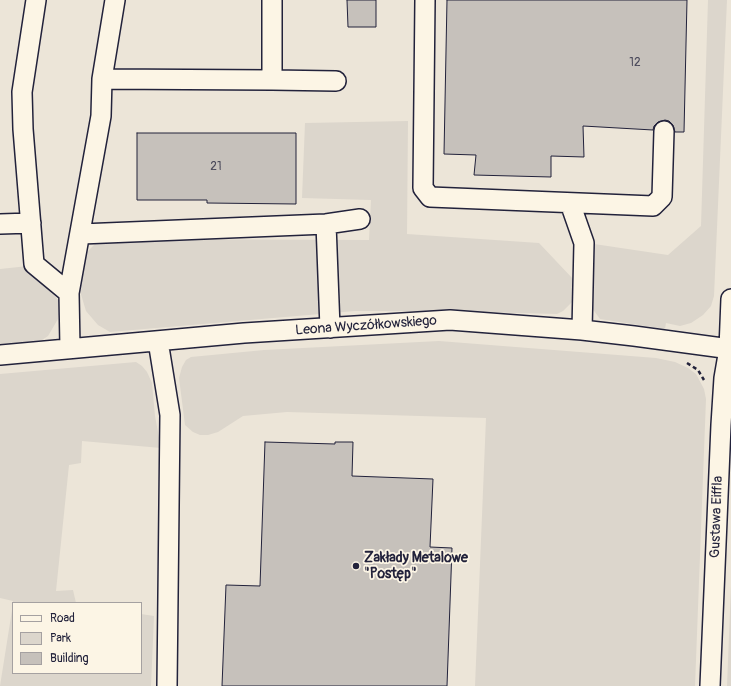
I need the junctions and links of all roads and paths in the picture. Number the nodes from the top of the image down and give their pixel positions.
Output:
1 (36, 0) edge
2 (115, 0) edge
3 (272, 0) edge
4 (425, 0) edge
5 (102, 79) junction
6 (272, 80) junction
7 (336, 81) dead end
8 (664, 131) dead end
9 (570, 203) junction
10 (360, 219) dead end
11 (31, 223) junction
12 (0, 224) edge
13 (326, 224) junction
14 (81, 234) junction
15 (70, 293) junction
16 (731, 299) edge
17 (330, 328) junction
18 (582, 330) junction
19 (158, 341) junction
20 (70, 348) junction
21 (730, 349) edge
22 (0, 355) edge
23 (684, 361) dead end
24 (706, 384) dead end
25 (168, 686) edge
26 (710, 686) edge

1 - 11 street
2 - 5 street
3 - 6 street
4 - 9 street
5 - 6 street
5 - 14 street
6 - 7 street
8 - 9 street
9 - 18 street
10 - 13 street
11 - 12 street
11 - 15 street
13 - 14 street
13 - 17 street
14 - 15 street
15 - 20 street
16 - 21 street, Gustawa Eiffla
17 - 18 street, Leona Wyczółkowskiego
17 - 19 street, Leona Wyczółkowskiego
18 - 21 street, Leona Wyczółkowskiego
19 - 20 street, Leona Wyczółkowskiego
19 - 25 street
20 - 22 street, Leona Wyczółkowskiego
21 - 26 street, Gustawa Eiffla
23 - 24 path

